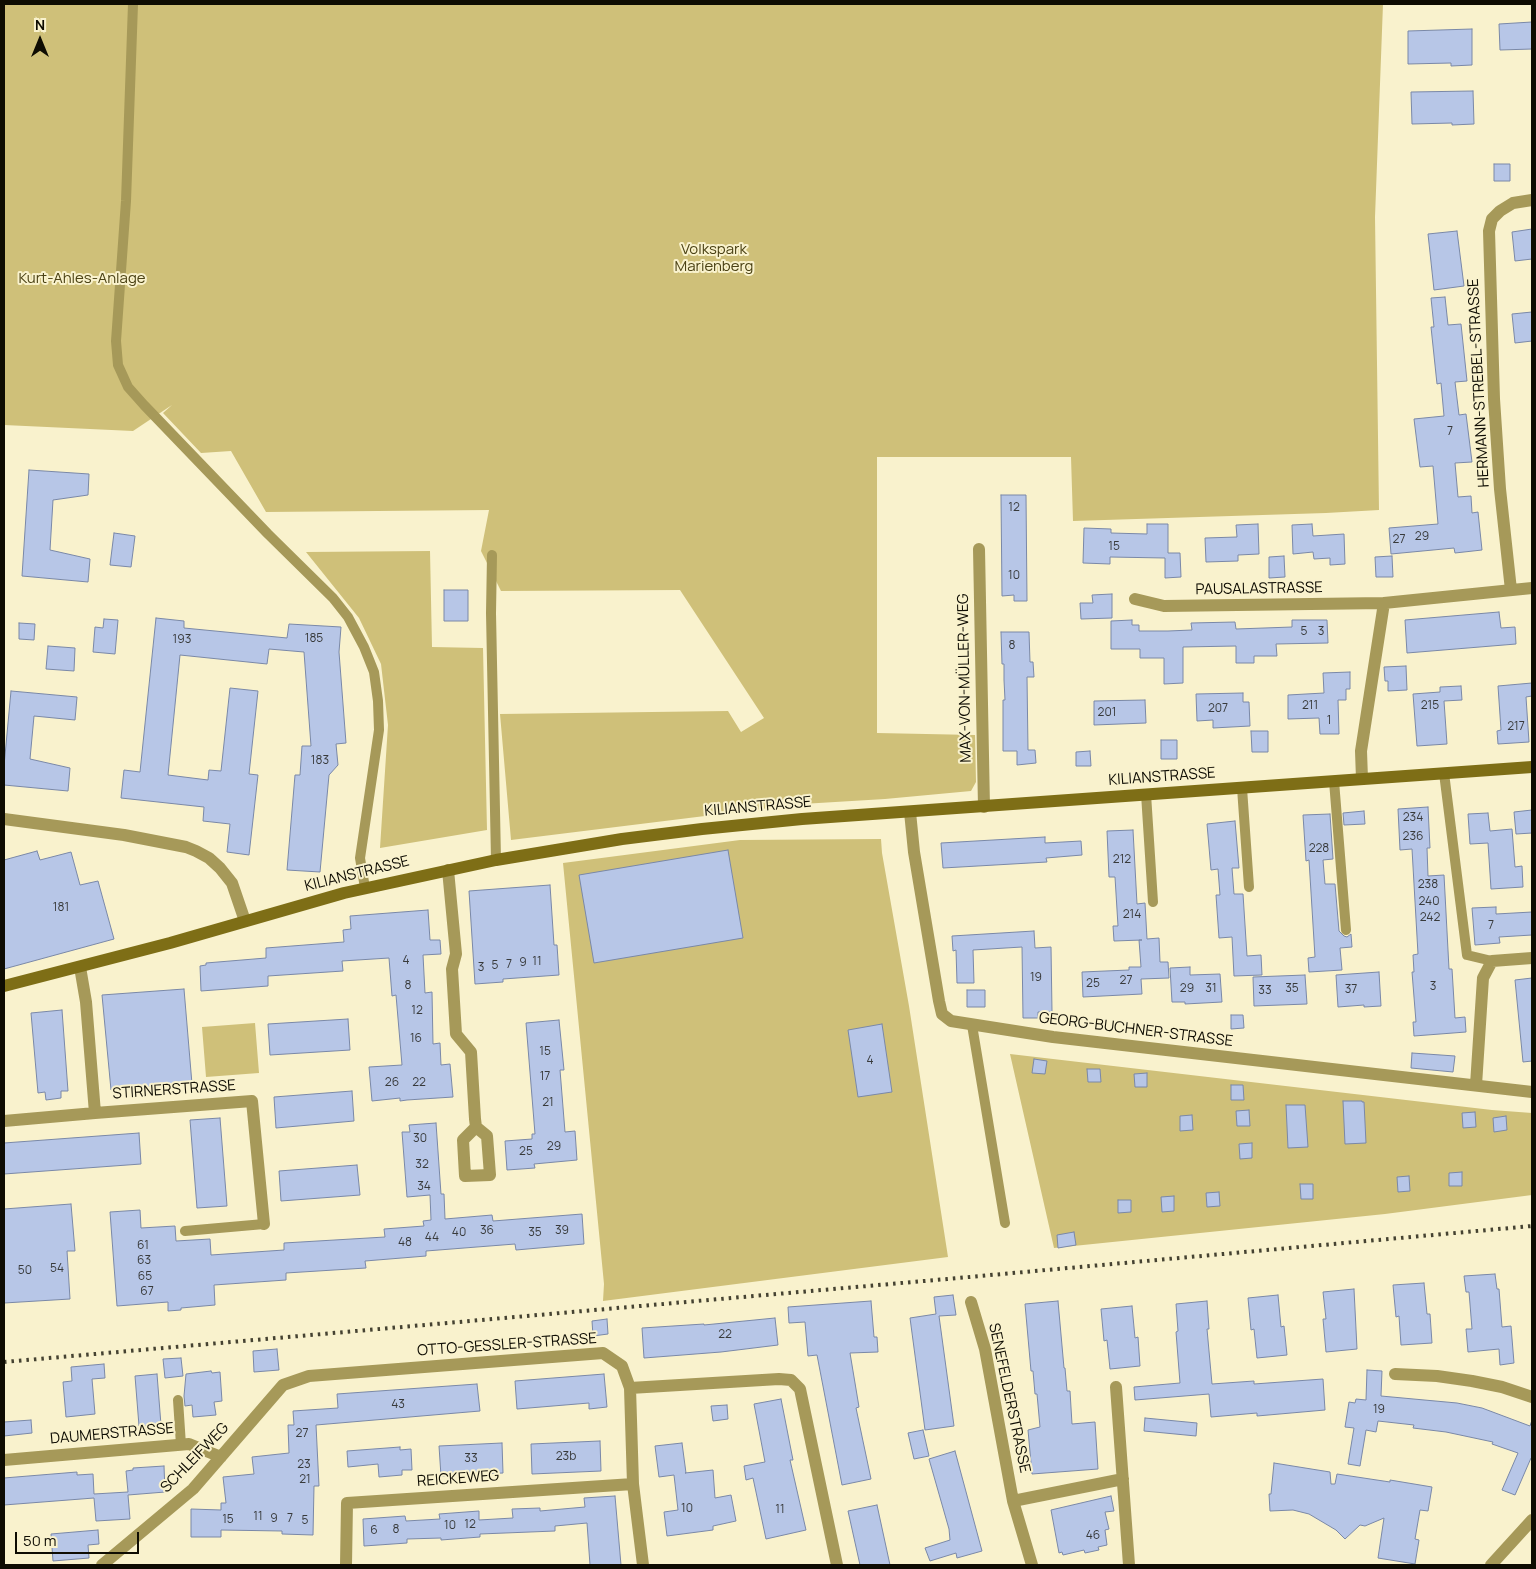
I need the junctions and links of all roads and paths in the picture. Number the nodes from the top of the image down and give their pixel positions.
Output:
1 (133, 4) edge
2 (1532, 200) edge
3 (980, 549) dead end
4 (492, 555) dead end
5 (1532, 588) edge
6 (1511, 590) junction
7 (1135, 600) dead end
8 (1384, 603) junction
9 (1532, 767) edge
10 (1444, 773) junction
11 (1362, 779) junction
12 (1334, 781) junction
13 (1242, 788) junction
14 (1146, 794) junction
15 (984, 807) junction
16 (910, 812) junction
17 (4, 819) edge
18 (496, 860) junction
19 (448, 870) junction
20 (1249, 887) dead end
21 (365, 888) junction
22 (1153, 902) dead end
23 (245, 921) junction
24 (1346, 930) dead end
25 (1532, 958) edge
26 (1492, 961) junction
27 (80, 966) junction
28 (4, 986) edge
29 (972, 1025) junction
30 (1476, 1085) junction
31 (1532, 1092) edge
32 (94, 1113) junction
33 (4, 1121) edge
34 (476, 1127) dead end
35 (1005, 1223) dead end
36 (264, 1224) joint
37 (185, 1231) dead end
38 (971, 1302) dead end
39 (1396, 1374) dead end
40 (309, 1376) joint
41 (1116, 1387) dead end
42 (630, 1388) junction
43 (1532, 1397) edge
44 (178, 1400) dead end
45 (181, 1445) junction
46 (221, 1457) junction
47 (4, 1460) edge
48 (1123, 1479) junction
49 (633, 1484) junction
50 (1013, 1501) junction
51 (1532, 1520) edge
52 (102, 1565) edge
53 (346, 1565) edge
54 (643, 1565) edge
55 (836, 1565) edge
56 (1031, 1565) edge
57 (1129, 1565) edge
58 (1491, 1565) edge

1 - 21 lane
2 - 6 street, HERMANN-STREBEL-STRASSE
3 - 15 street, MAX-VON-MÜLLER-WEG
4 - 18 lane
5 - 6 street, PAUSALASTRASSE
6 - 8 street, PAUSALASTRASSE
7 - 8 street, PAUSALASTRASSE
8 - 11 street
9 - 10 main road, KILIANSTRASSE
10 - 11 main road, KILIANSTRASSE
10 - 26 lane
11 - 12 main road, KILIANSTRASSE
12 - 13 main road, KILIANSTRASSE
12 - 24 lane
13 - 14 main road, KILIANSTRASSE
13 - 20 lane
14 - 15 main road, KILIANSTRASSE
14 - 22 lane
15 - 16 main road, KILIANSTRASSE
16 - 18 main road, KILIANSTRASSE
16 - 29 street, GEORG-BUCHNER-STRASSE
17 - 23 street
18 - 19 main road, KILIANSTRASSE
19 - 21 main road, KILIANSTRASSE
19 - 34 street
21 - 23 main road, KILIANSTRASSE
23 - 27 main road, KILIANSTRASSE
25 - 26 street
26 - 30 street
27 - 28 main road, KILIANSTRASSE
27 - 32 street, STIRNERSTRASSE
29 - 30 street, GEORG-BUCHNER-STRASSE
29 - 35 lane
30 - 31 street, GEORG-BUCHNER-STRASSE
32 - 33 street, STIRNERSTRASSE
32 - 36 street, STIRNERSTRASSE
36 - 37 lane
38 - 50 street, SENEFELDERSTRASSE
39 - 43 street
40 - 42 street, OTTO-GESSLER-STRASSE
40 - 46 street, SCHLEIFWEG
41 - 48 street
42 - 49 street, OTTO-GESSLER-STRASSE
42 - 55 street
44 - 45 lane
45 - 46 street, DAUMERSTRASSE
45 - 47 street, DAUMERSTRASSE
46 - 52 street, SCHLEIFWEG
48 - 50 street
48 - 57 street
49 - 53 street, REICKEWEG
49 - 54 street, OTTO-GESSLER-STRASSE
50 - 56 street, SENEFELDERSTRASSE
51 - 58 street

